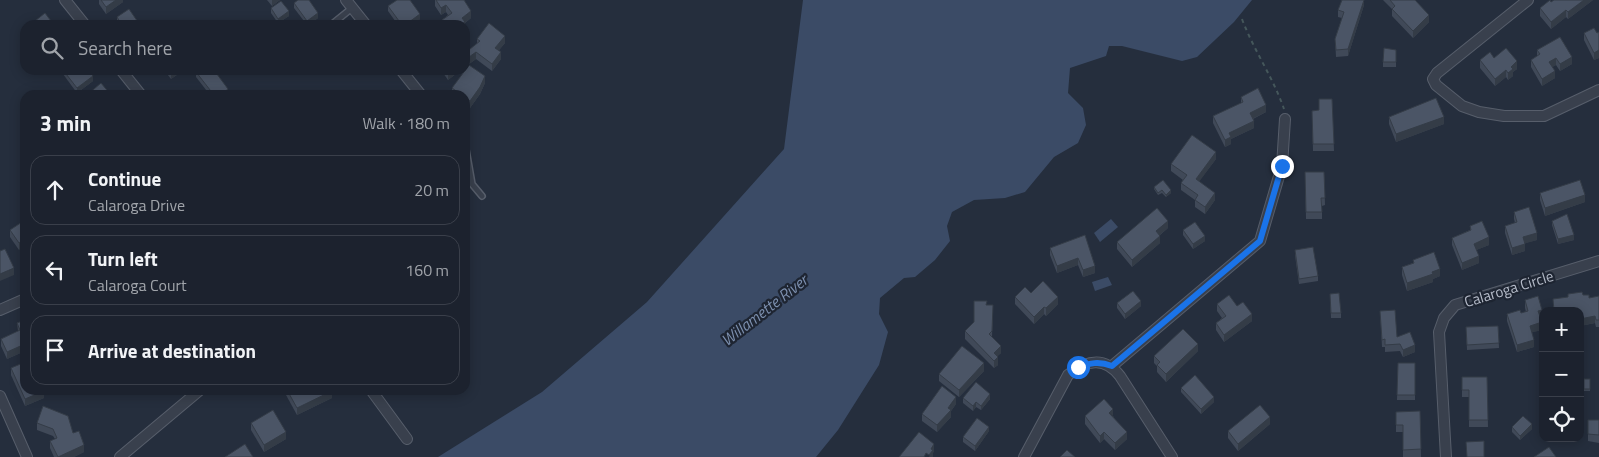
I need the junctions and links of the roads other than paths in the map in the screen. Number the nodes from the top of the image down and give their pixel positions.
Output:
1 (65, 0) edge
2 (1528, 0) edge
3 (349, 4) edge
4 (81, 20) edge
5 (335, 20) edge
6 (362, 20) edge
7 (125, 75) edge
8 (405, 75) edge
9 (137, 90) edge
10 (417, 90) edge
11 (1599, 90) edge
12 (1285, 119) road end
13 (470, 173) edge
14 (482, 196) dead end
15 (1599, 261) edge
16 (20, 301) edge
17 (0, 310) edge
18 (1112, 366) junction
19 (194, 395) edge
20 (375, 395) edge
21 (0, 396) edge
22 (407, 439) dead end
23 (27, 457) edge
24 (120, 457) edge
25 (1024, 457) edge
26 (1172, 457) edge
27 (1446, 457) edge

1 - 4 street
2 - 11 street
3 - 5 lane
3 - 6 street
7 - 9 street
8 - 10 street
12 - 18 street
13 - 14 lane
15 - 27 street, Calaroga Circle
16 - 17 street
18 - 25 street
18 - 26 street
19 - 24 street
20 - 22 street
21 - 23 street

